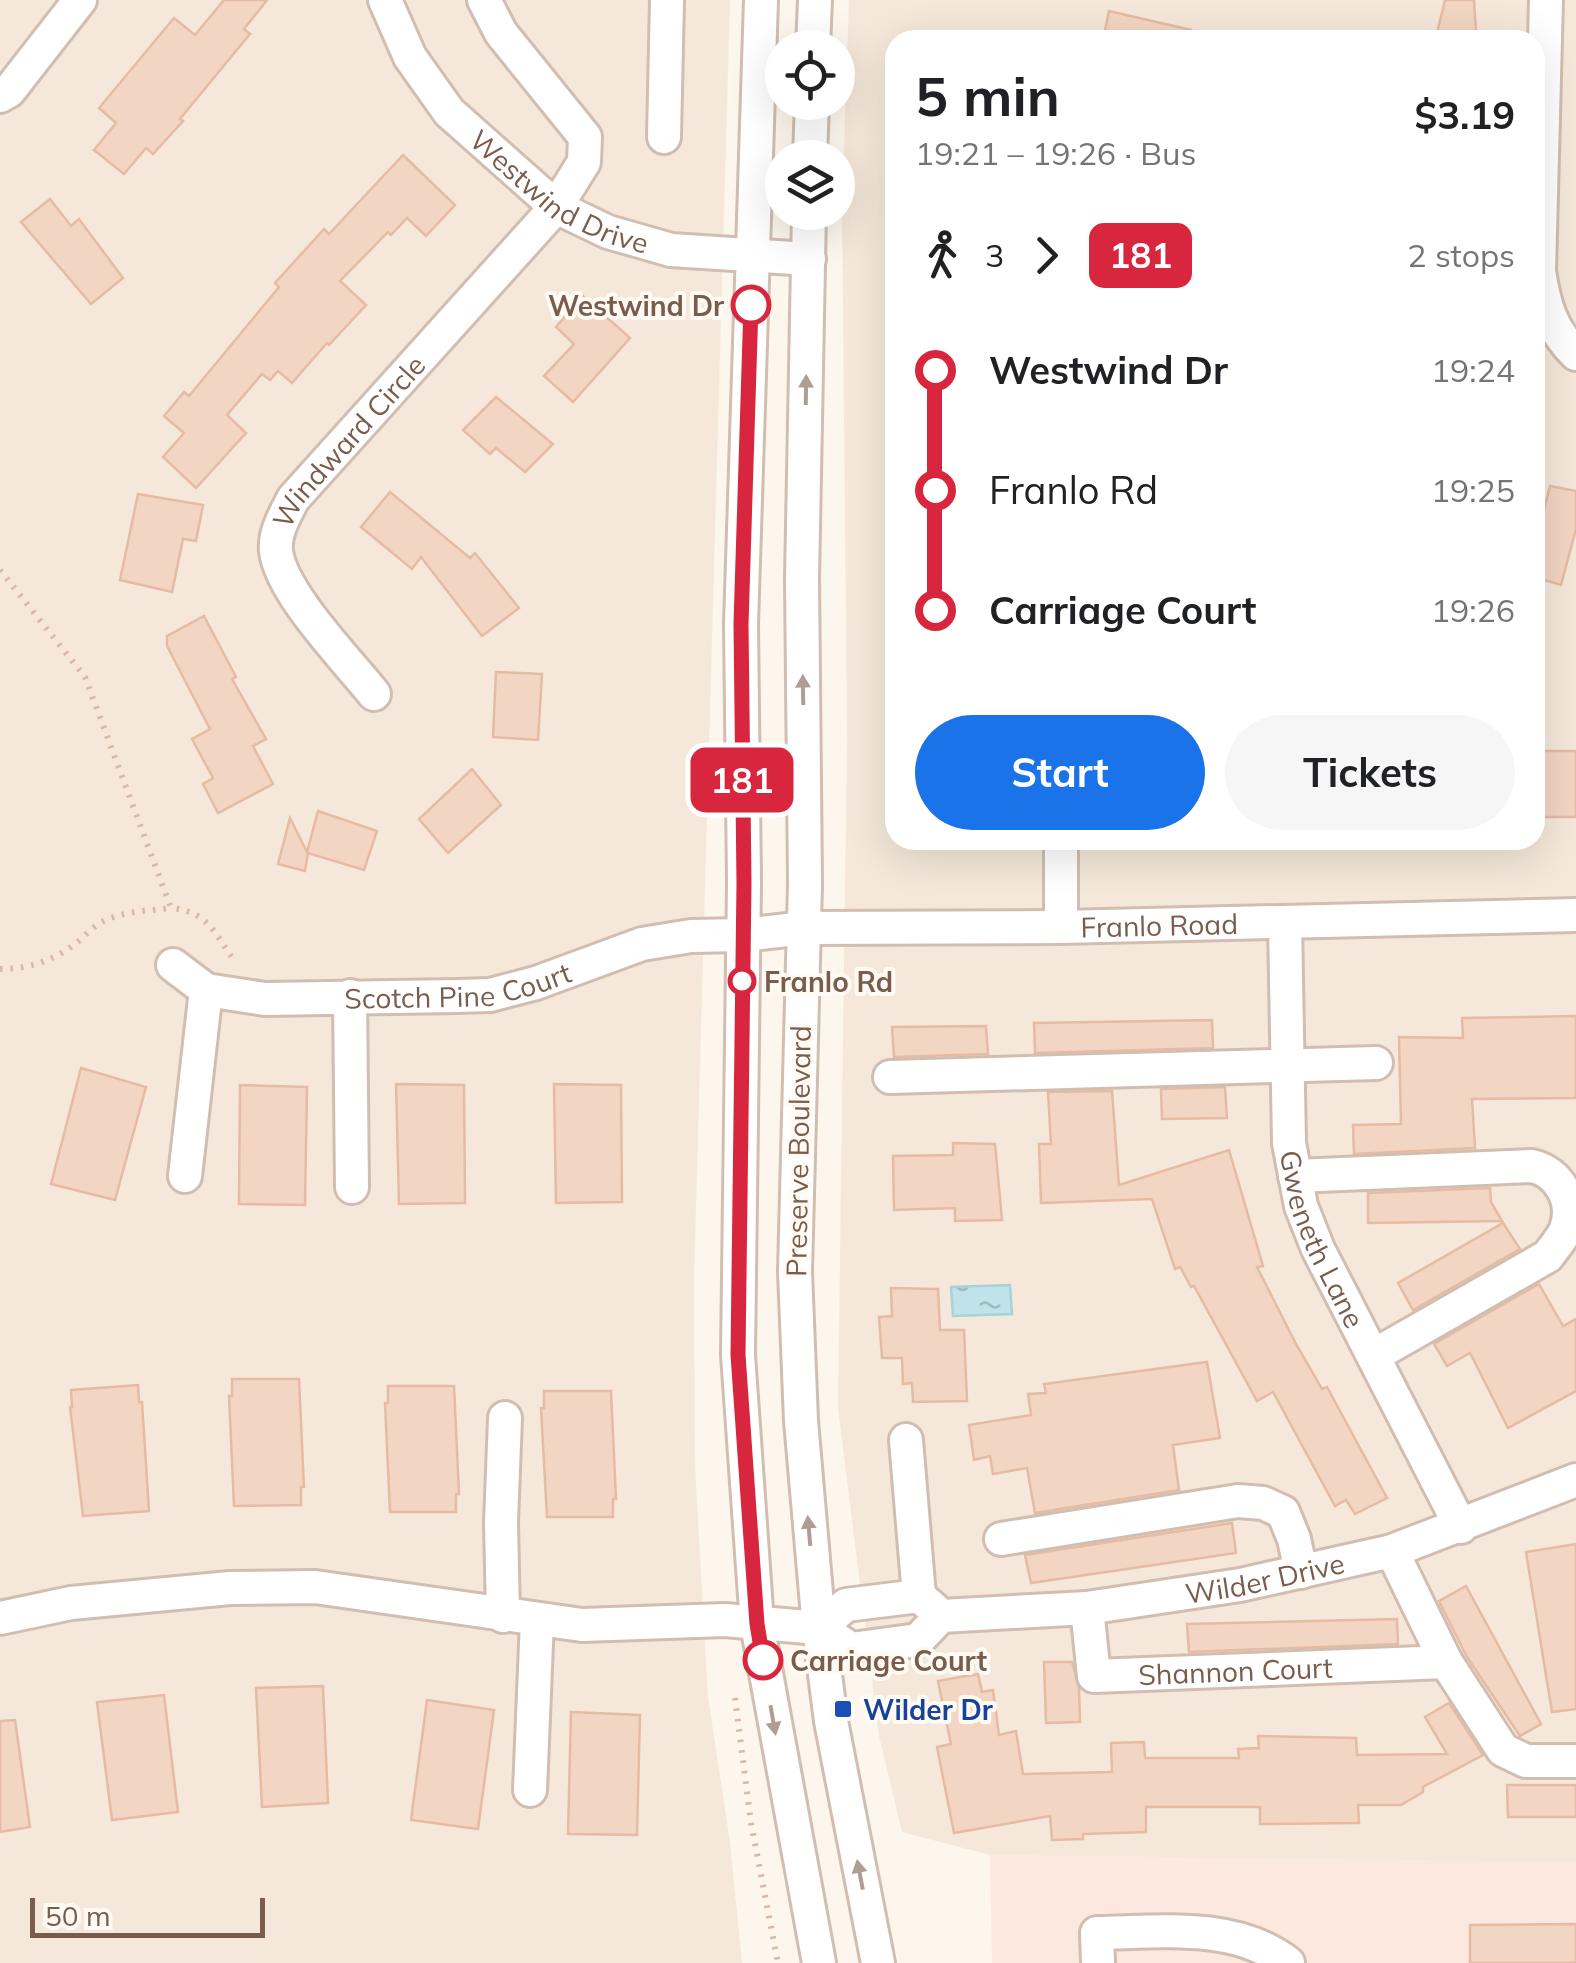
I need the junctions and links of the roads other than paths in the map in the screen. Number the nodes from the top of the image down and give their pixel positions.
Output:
1 (80, 0) edge
2 (384, 0) edge
3 (484, 0) edge
4 (667, 0) edge
5 (762, 0) edge
6 (814, 0) edge
7 (1546, 0) edge
8 (813, 30) edge
9 (1545, 39) edge
10 (0, 96) edge
11 (664, 138) dead end
12 (556, 208) junction
13 (809, 230) edge
14 (752, 257) junction
15 (808, 259) junction
16 (1545, 309) edge
17 (1576, 354) edge
18 (374, 694) dead end
19 (1061, 850) edge
20 (1576, 915) edge
21 (1285, 922) junction
22 (1061, 927) junction
23 (804, 928) junction
24 (743, 935) junction
25 (173, 965) dead end
26 (206, 990) junction
27 (350, 996) junction
28 (1376, 1062) dead end
29 (1288, 1066) junction
30 (890, 1076) dead end
31 (186, 1176) dead end
32 (1295, 1176) junction
33 (352, 1187) dead end
34 (1373, 1356) junction
35 (505, 1418) dead end
36 (906, 1440) dead end
37 (1576, 1480) edge
38 (1461, 1527) junction
39 (1000, 1539) dead end
40 (1392, 1552) junction
41 (1301, 1572) junction
42 (930, 1606) junction
43 (1087, 1608) junction
44 (503, 1616) junction
45 (0, 1618) edge
46 (537, 1620) junction
47 (757, 1624) junction
48 (819, 1628) junction
49 (1446, 1662) junction
50 (1576, 1761) edge
51 (530, 1790) dead end
52 (819, 1963) edge
53 (878, 1963) edge
54 (1098, 1963) edge
55 (1288, 1963) edge

1 - 10 street
2 - 12 street, Westwind Drive
3 - 12 street, Windward Circle
4 - 11 street
5 - 14 street, Preserve Boulevard
6 - 8 street
7 - 9 street
12 - 14 street, Westwind Drive
12 - 18 street, Windward Circle
13 - 15 street, Preserve Boulevard
14 - 15 street, Westwind Drive
14 - 24 street, Preserve Boulevard
23 -> 15 street, Preserve Boulevard
16 - 17 street
19 - 22 street
20 - 21 street, Franlo Road
21 - 22 street, Franlo Road
21 - 29 street, Gweneth Lane
22 - 23 street, Franlo Road
23 - 24 street, Franlo Road
48 -> 23 street, Preserve Boulevard
24 - 27 street, Scotch Pine Court
24 - 47 street, Preserve Boulevard
25 - 26 street, Scotch Pine Court
26 - 27 street, Scotch Pine Court
26 - 31 street
27 - 33 street
28 - 29 street
29 - 30 street
29 - 32 street, Gweneth Lane
32 - 34 street, Gweneth Lane
32 - 34 street
34 - 38 street, Gweneth Lane
35 - 44 street
36 - 42 street
37 - 38 street, Wilder Drive
38 - 40 street, Wilder Drive
39 - 41 street
40 - 41 street, Wilder Drive
40 - 49 street
41 - 43 street, Wilder Drive
42 - 43 street, Wilder Drive
42 - 48 street, Wilder Drive
42 - 48 street
43 - 49 street, Shannon Court
44 - 45 street
44 - 46 street
46 - 47 street
46 - 51 street
47 - 48 street
47 -> 52 street, Preserve Boulevard
53 -> 48 street, Preserve Boulevard
49 - 50 street
54 - 55 street

